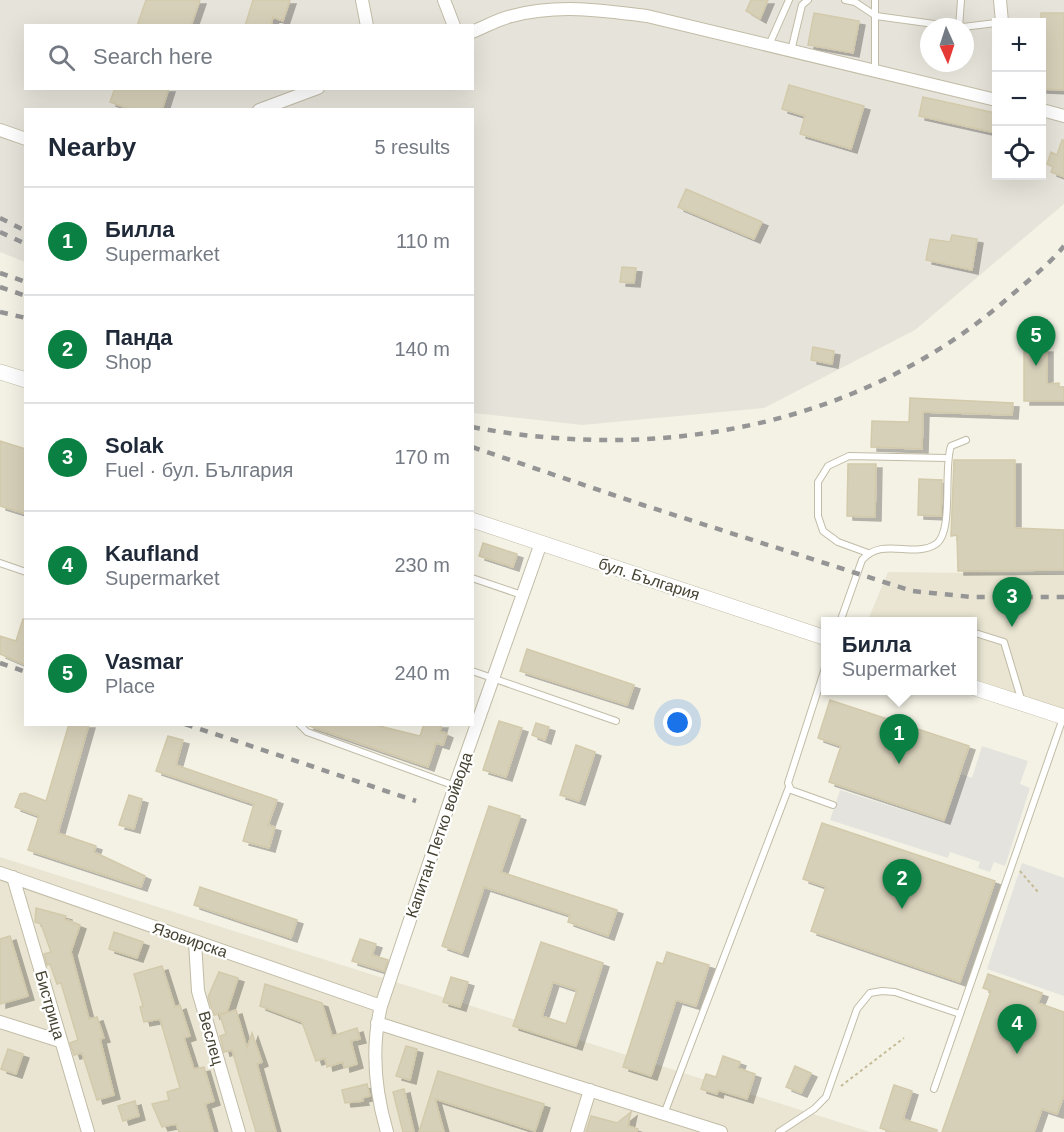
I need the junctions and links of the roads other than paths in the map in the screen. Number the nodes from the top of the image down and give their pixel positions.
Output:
1 (362, 0) edge
2 (444, 0) edge
3 (789, 0) edge
4 (808, 0) edge
5 (845, 0) edge
6 (875, 0) edge
7 (961, 0) edge
8 (1000, 0) edge
9 (876, 16) junction
10 (960, 18) edge
11 (1000, 18) edge
12 (920, 22) edge
13 (367, 24) edge
14 (453, 24) edge
15 (992, 24) edge
16 (974, 26) edge
17 (474, 31) edge
18 (769, 46) junction
19 (791, 51) junction
20 (875, 71) junction
21 (313, 90) edge
22 (992, 99) edge
23 (264, 108) edge
24 (1046, 112) edge
25 (1064, 116) edge
26 (0, 130) edge
27 (24, 138) edge
28 (0, 372) edge
29 (24, 379) edge
30 (966, 440) dead end
31 (946, 458) junction
32 (474, 521) edge
33 (541, 543) junction
34 (868, 553) junction
35 (0, 563) edge
36 (24, 571) edge
37 (474, 579) edge
38 (522, 595) junction
39 (841, 617) edge
40 (977, 634) edge
41 (821, 637) edge
42 (474, 672) edge
43 (493, 678) junction
44 (821, 679) edge
45 (977, 689) edge
46 (1022, 703) junction
47 (1064, 717) edge
48 (616, 721) dead end
49 (300, 726) edge
50 (455, 786) junction
51 (789, 787) junction
52 (833, 805) dead end
53 (0, 873) edge
54 (13, 877) junction
55 (195, 942) junction
56 (381, 1006) junction
57 (960, 1014) junction
58 (0, 1022) edge
59 (377, 1023) junction
60 (60, 1041) junction
61 (934, 1089) dead end
62 (590, 1090) junction
63 (664, 1114) junction
64 (88, 1132) edge
65 (238, 1132) edge
66 (387, 1132) edge
67 (577, 1132) edge
68 (721, 1132) edge
69 (779, 1132) edge

1 - 13 street
2 - 14 street
3 - 18 lane
4 - 19 lane
5 - 9 lane
6 - 9 lane
7 - 10 lane
8 - 11 street
9 - 12 lane
9 - 20 lane
15 - 16 lane
17 - 18 street
18 - 19 street
19 - 20 street
20 - 22 street
21 - 23 street
24 - 25 street
26 - 27 street
28 - 29 street
30 - 31 lane
31 - 34 lane
31 - 34 lane
32 - 33 street, бул. България
33 - 38 street, Капитан Петко войвода
33 - 41 street, бул. България
34 - 39 lane
35 - 36 lane
37 - 38 lane
38 - 43 street, Капитан Петко войвода
40 - 46 lane
42 - 43 lane
43 - 48 lane
43 - 50 street, Капитан Петко войвода
44 - 51 lane
45 - 46 street
46 - 47 street
47 - 57 lane
49 - 50 lane
50 - 56 street, Капитан Петко войвода
51 - 52 lane
51 - 63 lane
53 - 54 street, Язовирска
54 - 55 street, Язовирска
54 - 60 street, Бистрица
55 - 56 street, Язовирска
55 - 65 street, Веслец
56 - 59 street, Капитан Петко войвода
57 - 61 lane
57 - 69 lane
58 - 60 street
59 - 62 street
59 - 66 street, Капитан Петко войвода
60 - 64 street, Бистрица
62 - 63 street
62 - 67 street
63 - 68 street

